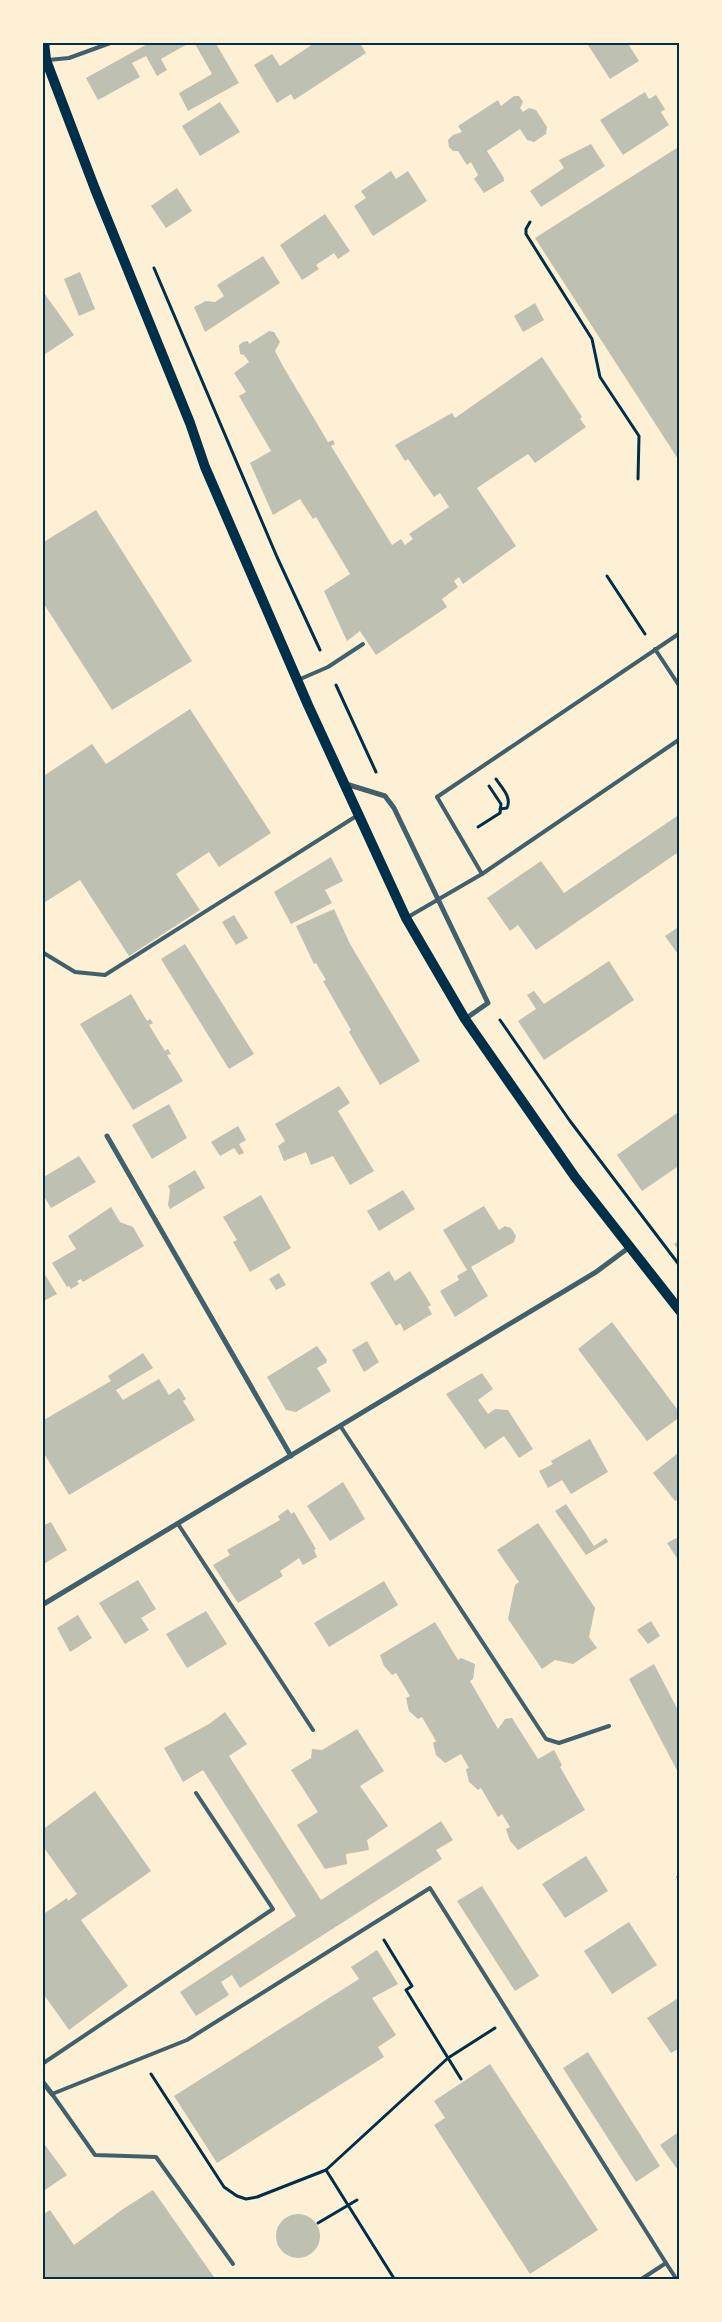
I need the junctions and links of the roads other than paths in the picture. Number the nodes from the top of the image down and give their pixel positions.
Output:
1 (113, 42) edge
2 (43, 46) edge
3 (46, 60) junction
4 (680, 633) edge
5 (364, 644) dead end
6 (655, 650) junction
7 (297, 681) junction
8 (680, 687) edge
9 (680, 738) edge
10 (343, 783) junction
11 (358, 815) junction
12 (482, 874) junction
13 (438, 898) junction
14 (406, 918) junction
15 (42, 952) edge
16 (465, 1019) junction
17 (107, 1136) dead end
18 (630, 1246) junction
19 (680, 1311) edge
20 (341, 1427) junction
21 (291, 1456) junction
22 (178, 1524) junction
23 (42, 1605) edge
24 (609, 1726) dead end
25 (313, 1730) dead end
26 (196, 1793) dead end
27 (42, 2064) edge
28 (42, 2081) edge
29 (52, 2094) junction
30 (666, 2263) junction
31 (233, 2264) dead end
32 (640, 2280) edge
33 (677, 2280) edge

1 - 3 lane
2 - 3 main road
3 - 7 main road
4 - 6 lane
5 - 7 lane
6 - 8 lane
6 - 12 lane
7 - 10 main road
9 - 12 lane
10 - 11 main road
10 - 13 street
11 - 14 main road
11 - 15 lane
12 - 13 lane
13 - 14 lane
13 - 16 street
14 - 16 main road
16 - 18 main road
17 - 21 street
18 - 19 main road
18 - 20 street
20 - 21 street
20 - 24 lane
21 - 22 street
22 - 23 street
22 - 25 lane
26 - 27 lane
28 - 29 street
29 - 30 lane
29 - 31 lane
30 - 32 lane
30 - 33 lane

